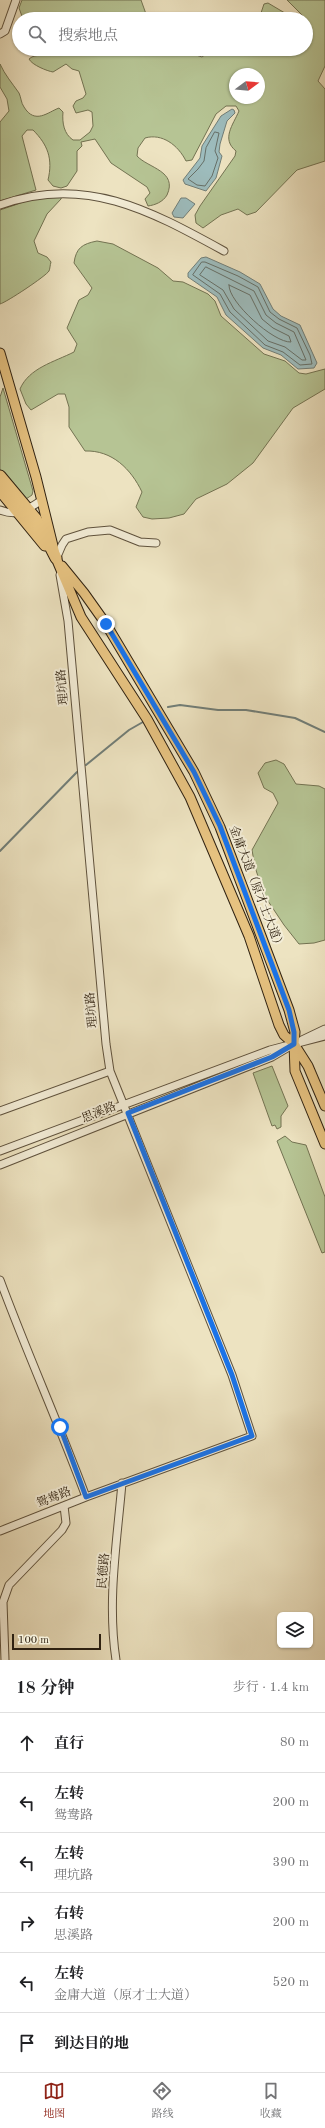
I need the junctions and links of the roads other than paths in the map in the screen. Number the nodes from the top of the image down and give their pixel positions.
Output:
1 (16, 0) edge
2 (0, 34) edge
3 (0, 205) edge
4 (224, 251) dead end
5 (0, 353) edge
6 (0, 476) edge
7 (0, 490) edge
8 (42, 500) junction
9 (0, 510) edge
10 (23, 512) junction
11 (156, 543) dead end
12 (56, 558) junction
13 (157, 710) junction
14 (146, 717) junction
15 (325, 1029) edge
16 (325, 1036) edge
17 (294, 1044) junction
18 (110, 1071) junction
19 (124, 1104) junction
20 (325, 1106) edge
21 (0, 1111) edge
22 (128, 1113) junction
23 (325, 1144) edge
24 (0, 1151) edge
25 (0, 1165) edge
26 (0, 1280) edge
27 (252, 1436) joint
28 (122, 1484) junction
29 (86, 1497) junction
30 (64, 1506) junction
31 (0, 1531) edge
32 (5, 1660) edge
33 (116, 1660) edge

1 - 2 street
3 - 4 street
5 - 8 main road
6 - 10 highway
7 - 10 highway
8 - 10 street
8 - 12 main road
9 - 10 street
10 - 12 highway
11 - 12 street
12 - 13 main road, 金庸大道（原才士大道）
12 - 14 main road, 金庸大道（原才士大道）
12 - 18 street, 理坑路
13 - 14 main road
13 - 17 main road, 金庸大道（原才士大道）
14 - 17 main road, 金庸大道（原才士大道）
15 - 17 street, 思溪路
16 - 17 street, 思溪路
17 - 19 street, 思溪路
17 - 20 main road, 金庸大道（原才士大道）
17 - 22 street, 思溪路
17 - 23 main road, 金庸大道（原才士大道）
18 - 19 street, 理坑路
18 - 21 street
19 - 22 street, 理坑路
19 - 24 street, 思溪路
22 - 25 street, 思溪路
22 - 27 street, 理坑路
26 - 29 street
27 - 28 street, 鸳鸯路
28 - 29 street, 鸳鸯路
28 - 33 street, 民德路
29 - 30 street, 鸳鸯路
30 - 31 street, 鸳鸯路
30 - 32 street

